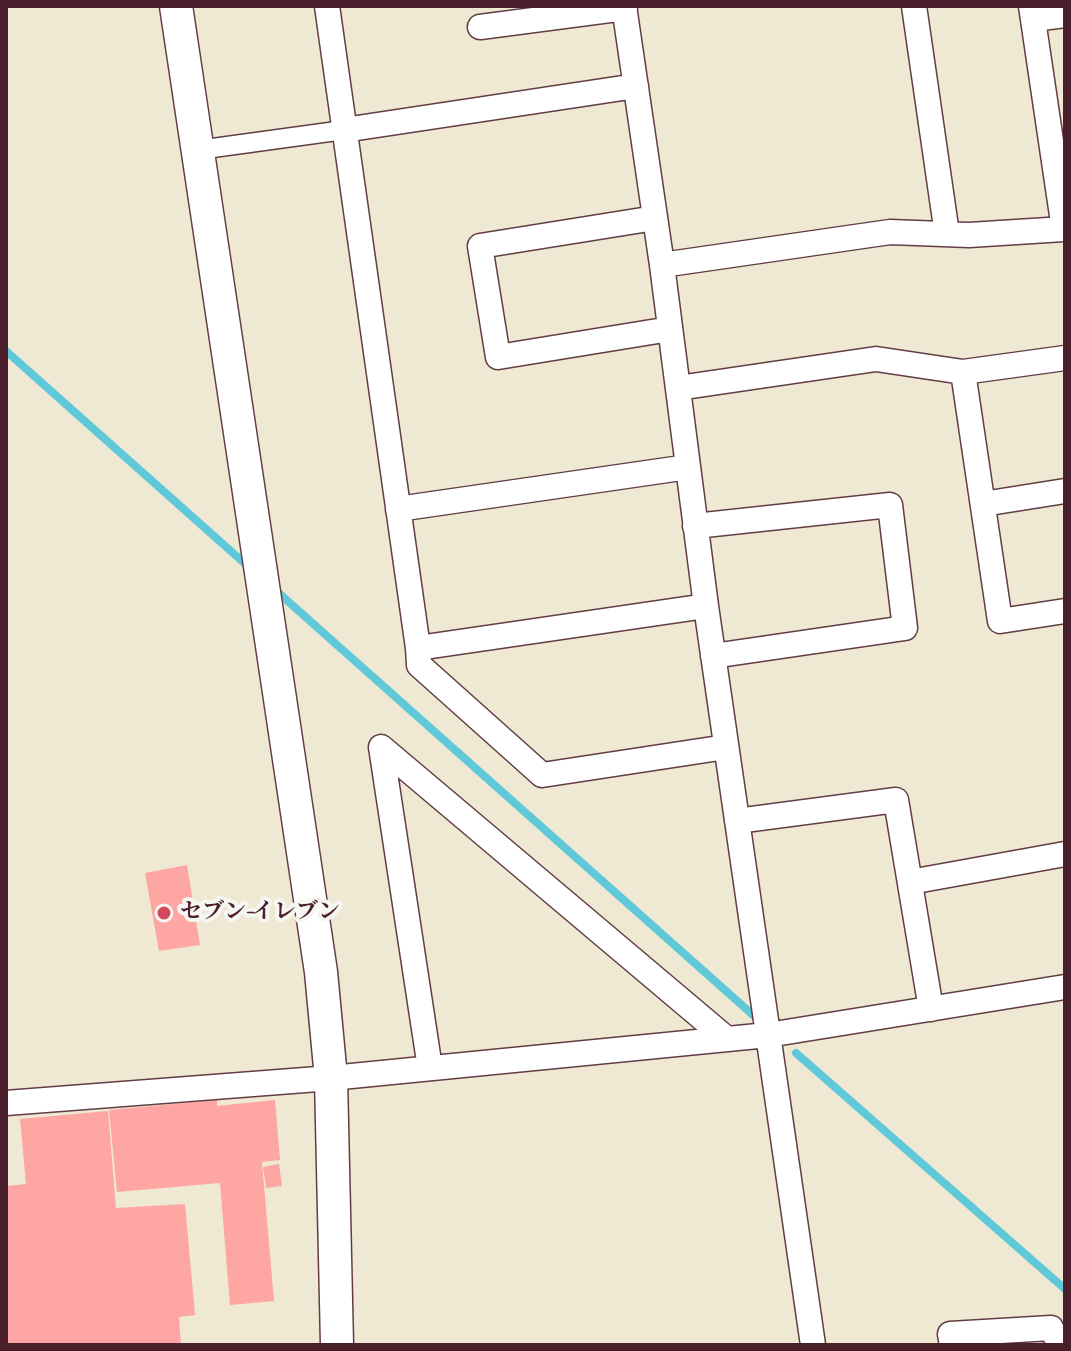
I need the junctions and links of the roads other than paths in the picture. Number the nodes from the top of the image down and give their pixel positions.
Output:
1 (176, 6) edge
2 (327, 6) edge
3 (914, 6) edge
4 (625, 7) edge
5 (1032, 13) edge
6 (1065, 15) edge
7 (480, 27) dead end
8 (636, 86) junction
9 (344, 130) junction
10 (198, 150) junction
11 (655, 218) junction
12 (947, 234) junction
13 (662, 265) junction
14 (670, 329) junction
15 (1065, 358) edge
16 (963, 372) junction
17 (678, 388) junction
18 (688, 467) junction
19 (1065, 491) edge
20 (983, 504) junction
21 (398, 509) junction
22 (695, 526) junction
23 (706, 606) junction
24 (1065, 611) edge
25 (418, 648) junction
26 (713, 656) junction
27 (726, 747) junction
28 (737, 821) junction
29 (1065, 854) edge
30 (910, 882) junction
31 (1065, 987) edge
32 (931, 1009) junction
33 (768, 1035) junction
34 (727, 1039) junction
35 (430, 1068) junction
36 (331, 1078) junction
37 (6, 1103) edge
38 (337, 1345) edge
39 (813, 1345) edge
40 (952, 1345) edge
41 (1060, 1345) edge

1 - 10 street
2 - 9 street
3 - 12 street
4 - 7 street
4 - 8 street
5 - 6 street
5 - 12 street
8 - 9 street
8 - 11 street
9 - 10 street
9 - 21 street
10 - 36 street
11 - 13 street
11 - 14 street
12 - 13 street
13 - 14 street
14 - 17 street
15 - 16 street
16 - 17 street
16 - 20 street
17 - 18 street
18 - 21 street
18 - 22 street
19 - 20 street
20 - 24 street
21 - 25 street
22 - 23 street
22 - 26 street
23 - 25 street
23 - 26 street
25 - 27 street
26 - 27 street
27 - 28 street
28 - 30 street
28 - 33 street
29 - 30 street
30 - 32 street
31 - 32 street
32 - 33 street
33 - 34 street
33 - 39 street
34 - 35 street
34 - 35 street
35 - 36 street
36 - 37 street
36 - 38 street
40 - 41 street

